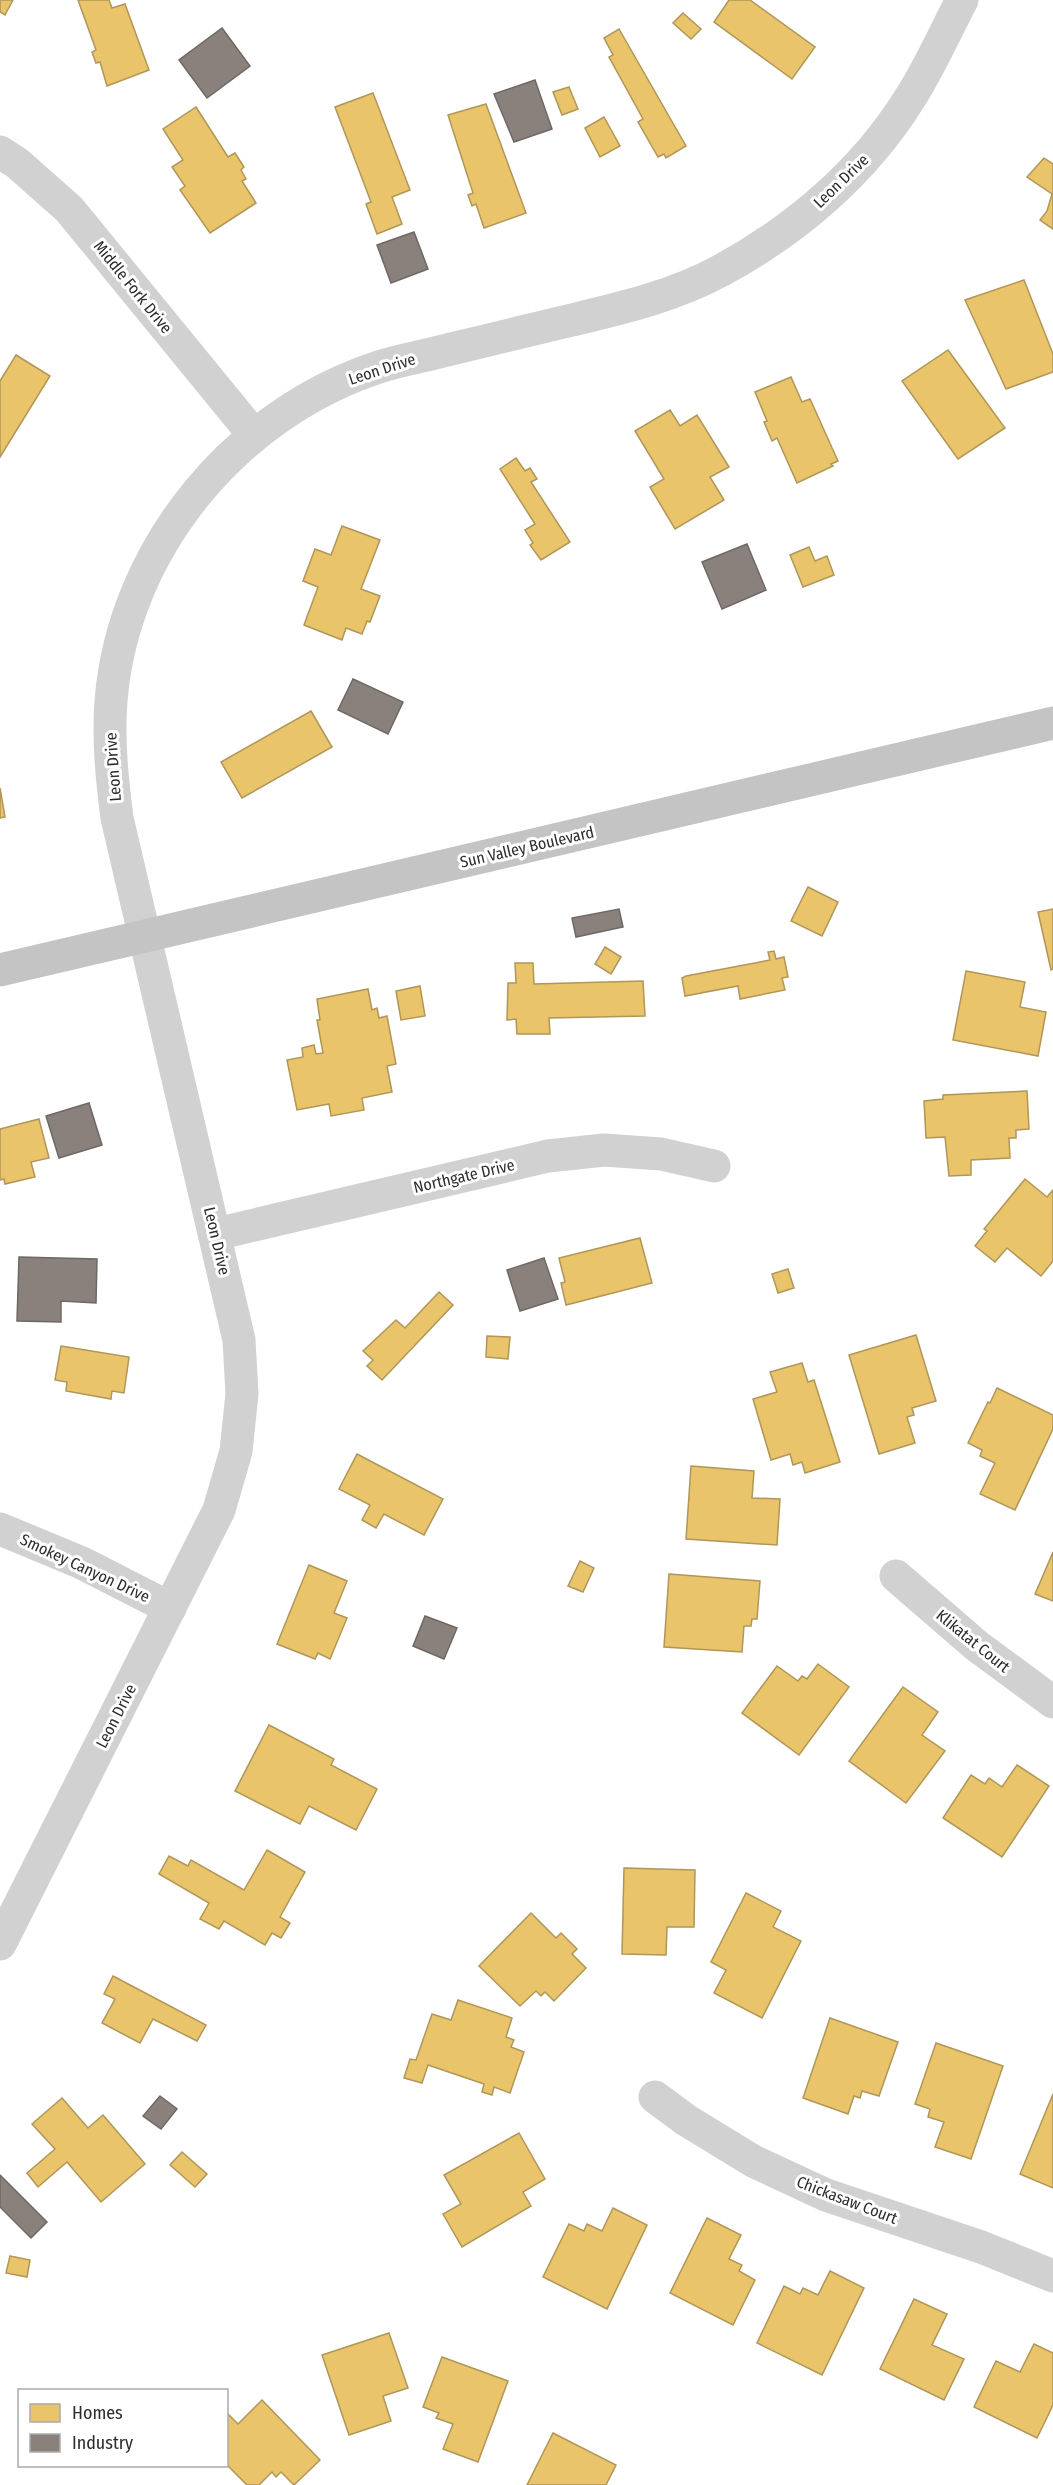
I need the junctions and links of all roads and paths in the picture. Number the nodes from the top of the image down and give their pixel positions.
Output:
1 (962, 0) edge
2 (0, 152) edge
3 (254, 435) junction
4 (1053, 723) edge
5 (146, 936) junction
6 (0, 970) edge
7 (714, 1166) dead end
8 (216, 1234) junction
9 (0, 1529) edge
10 (896, 1576) dead end
11 (170, 1608) junction
12 (1053, 1702) edge
13 (0, 1944) edge
14 (655, 2097) dead end
15 (1053, 2276) edge

1 - 3 street, Leon Drive
2 - 3 street, Middle Fork Drive
3 - 5 street, Leon Drive
4 - 5 main road, Sun Valley Boulevard
5 - 6 main road, Sun Valley Boulevard
5 - 8 street, Leon Drive
7 - 8 street, Northgate Drive
8 - 11 street, Leon Drive
9 - 11 street, Smokey Canyon Drive
10 - 12 street, Klikatat Court
11 - 13 street, Leon Drive
14 - 15 street, Chickasaw Court

